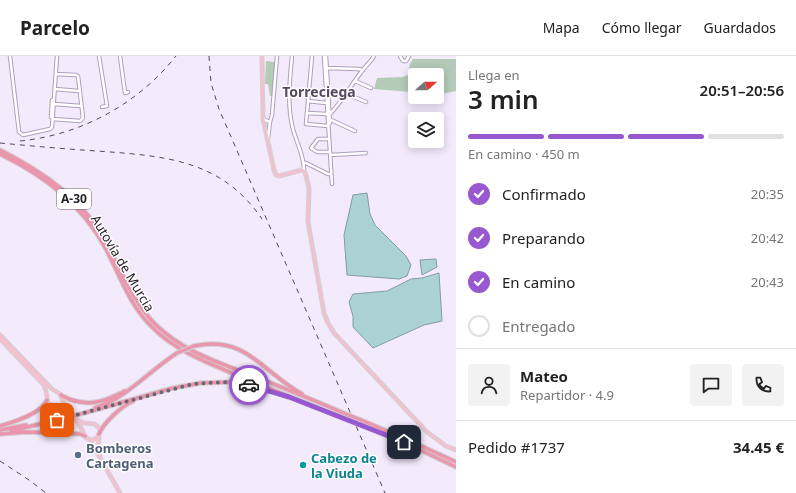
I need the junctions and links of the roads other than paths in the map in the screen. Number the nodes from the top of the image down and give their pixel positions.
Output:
1 (9, 56) edge
2 (56, 56) edge
3 (99, 56) edge
4 (120, 56) edge
5 (277, 56) edge
6 (292, 56) edge
7 (312, 56) edge
8 (325, 56) edge
9 (370, 56) edge
10 (374, 56) edge
11 (400, 56) edge
12 (409, 56) edge
13 (263, 57) edge
14 (370, 64) junction
15 (327, 68) junction
16 (362, 70) junction
17 (56, 74) junction
18 (355, 81) junction
19 (371, 88) dead end
20 (54, 89) junction
21 (79, 90) junction
22 (128, 92) dead end
23 (347, 94) junction
24 (308, 101) junction
25 (366, 102) dead end
26 (54, 104) junction
27 (328, 104) junction
28 (81, 106) junction
29 (337, 106) junction
30 (102, 107) dead end
31 (307, 112) junction
32 (328, 116) junction
33 (53, 119) junction
34 (264, 119) junction
35 (270, 122) junction
36 (328, 126) junction
37 (50, 129) junction
38 (355, 131) dead end
39 (329, 139) junction
40 (268, 144) junction
41 (0, 150) edge
42 (366, 153) dead end
43 (0, 154) edge
44 (329, 154) junction
45 (303, 163) junction
46 (304, 170) junction
47 (331, 174) junction
48 (332, 184) dead end
49 (120, 274) junction
50 (0, 335) edge
51 (0, 339) edge
52 (158, 367) junction
53 (165, 391) junction
54 (60, 395) junction
55 (289, 397) junction
56 (47, 398) junction
57 (314, 401) junction
58 (56, 406) junction
59 (76, 414) junction
60 (91, 423) junction
61 (0, 426) edge
62 (0, 432) edge
63 (84, 435) junction
64 (99, 435) junction
65 (90, 440) junction
66 (456, 450) edge
67 (456, 462) edge
68 (106, 468) junction
69 (456, 468) edge
70 (120, 493) edge

1 - 37 street
2 - 17 street
2 - 37 street
3 - 30 street
4 - 22 street
5 - 35 street
6 - 45 street
7 - 24 street
8 - 15 street
8 - 27 street
9 - 14 street
10 - 14 street
11 - 12 street
13 - 34 main road
14 - 16 street
15 - 16 street
15 - 27 street
16 - 18 street
17 - 20 street
17 - 21 street
18 - 19 street
18 - 23 street
20 - 21 street
20 - 26 street
21 - 28 street
23 - 25 street
23 - 29 street
24 - 27 street
24 - 31 street
26 - 28 street
26 - 33 street
27 - 29 street
27 - 32 street
28 - 33 street
29 - 32 street
31 - 32 street
31 - 36 street
32 - 36 street
32 - 36 street
32 - 38 street
33 - 37 street
34 - 35 street
34 - 40 main road
35 - 40 street
36 - 39 street
39 - 44 street
39 - 44 street
40 - 46 main road
41 - 49 highway, Autovía de Murcia / A-30
42 - 44 street
43 - 49 highway, Autovía de Murcia / A-30
44 - 47 street
45 - 46 street
45 - 47 street
46 - 66 main road
47 - 48 street
49 - 55 highway, Autovía de Murcia / A-30
49 - 57 highway, Autovía de Murcia / A-30
50 - 54 main road
51 - 56 main road
52 - 54 highway
52 - 57 highway, bridge
52 - 59 highway
53 - 55 highway
53 - 59 highway
53 - 64 highway
54 - 56 main road
54 - 58 main road
54 - 60 main road
55 - 69 highway, Autovía de Murcia / A-30, bridge
56 - 58 main road
56 - 61 highway
57 - 67 highway, Autovía de Murcia / A-30, bridge
58 - 63 main road
59 - 62 highway, bridge
60 - 63 main road
60 - 64 main road
62 - 63 highway
63 - 65 main road
64 - 65 main road
64 - 68 main road
65 - 68 main road
68 - 70 main road

